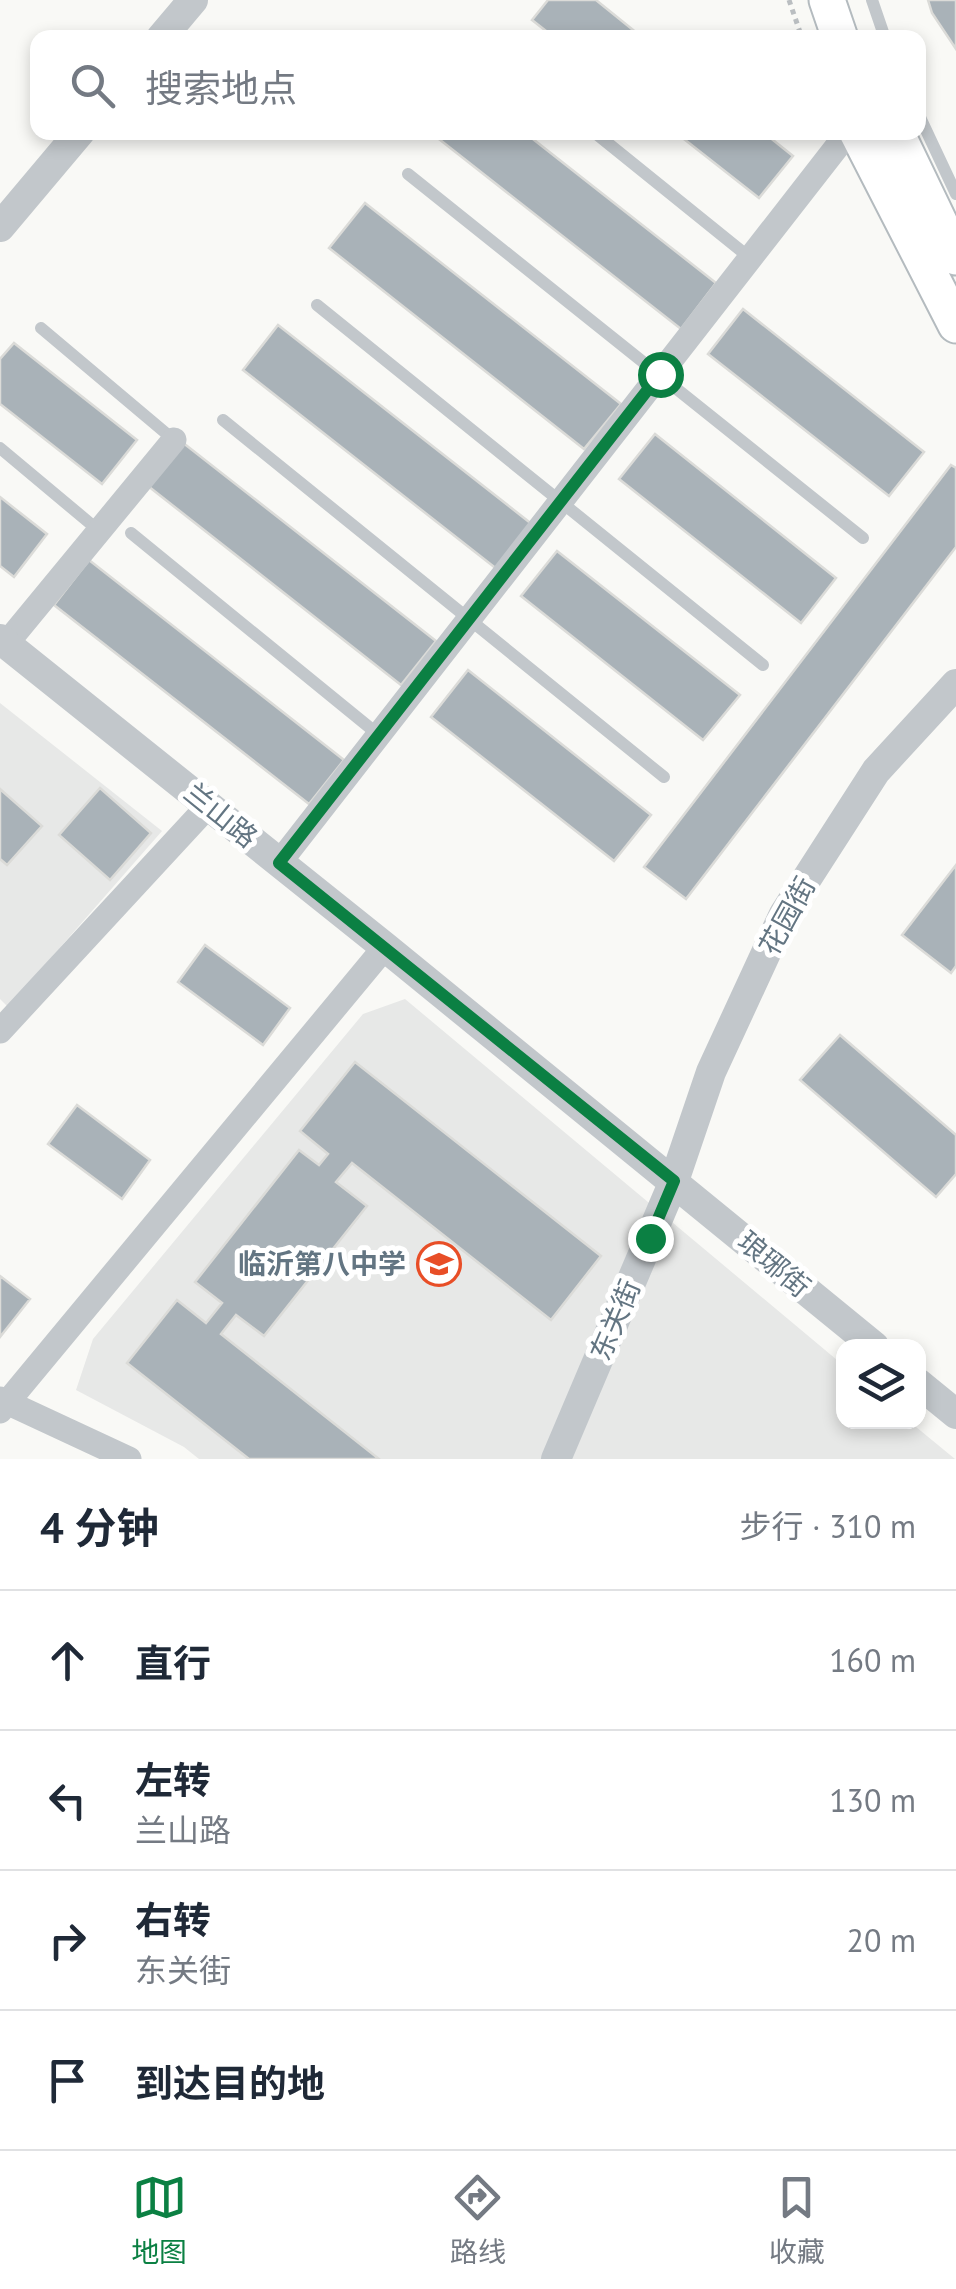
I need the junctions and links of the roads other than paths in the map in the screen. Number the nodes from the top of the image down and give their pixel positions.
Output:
1 (193, 0) edge
2 (827, 0) edge
3 (872, 0) edge
4 (168, 30) edge
5 (837, 30) edge
6 (882, 30) edge
7 (926, 130) edge
8 (73, 140) edge
9 (604, 140) edge
10 (847, 140) edge
11 (852, 140) edge
12 (884, 140) edge
13 (900, 140) edge
14 (408, 174) dead end
15 (956, 194) edge
16 (0, 227) edge
17 (956, 257) edge
18 (750, 258) junction
19 (956, 298) edge
20 (317, 305) dead end
21 (956, 325) edge
22 (41, 328) dead end
23 (660, 374) junction
24 (223, 420) dead end
25 (174, 440) joint
26 (0, 448) edge
27 (562, 502) junction
28 (98, 530) junction
29 (131, 533) dead end
30 (863, 538) dead end
31 (470, 618) junction
32 (3, 642) edge
33 (763, 666) dead end
34 (956, 684) edge
35 (380, 736) junction
36 (664, 777) dead end
37 (208, 805) junction
38 (279, 863) junction
39 (385, 946) junction
40 (0, 1031) edge
41 (674, 1181) junction
42 (866, 1339) edge
43 (926, 1390) edge
44 (3, 1404) edge
45 (956, 1414) edge
46 (129, 1459) edge
47 (556, 1459) edge

1 - 4 street
2 - 5 main road
3 - 6 lane
7 - 15 lane
8 - 16 street
9 - 18 lane
10 - 18 street
11 - 21 main road
12 - 19 main road
13 - 17 main road
14 - 23 lane
18 - 23 street
20 - 27 lane
22 - 25 lane
23 - 27 street
23 - 30 lane
24 - 31 lane
25 - 28 street
26 - 28 lane
27 - 31 street
27 - 33 lane
28 - 32 street
29 - 35 lane
31 - 35 street
31 - 36 lane
32 - 37 street, 兰山路
34 - 41 street, 花园街
35 - 38 street
37 - 38 street, 兰山路
37 - 40 street
38 - 39 street, 兰山路
39 - 41 street, 兰山路
39 - 44 street
41 - 42 street, 琅琊街
41 - 47 street, 东关街
43 - 45 street
44 - 46 street

